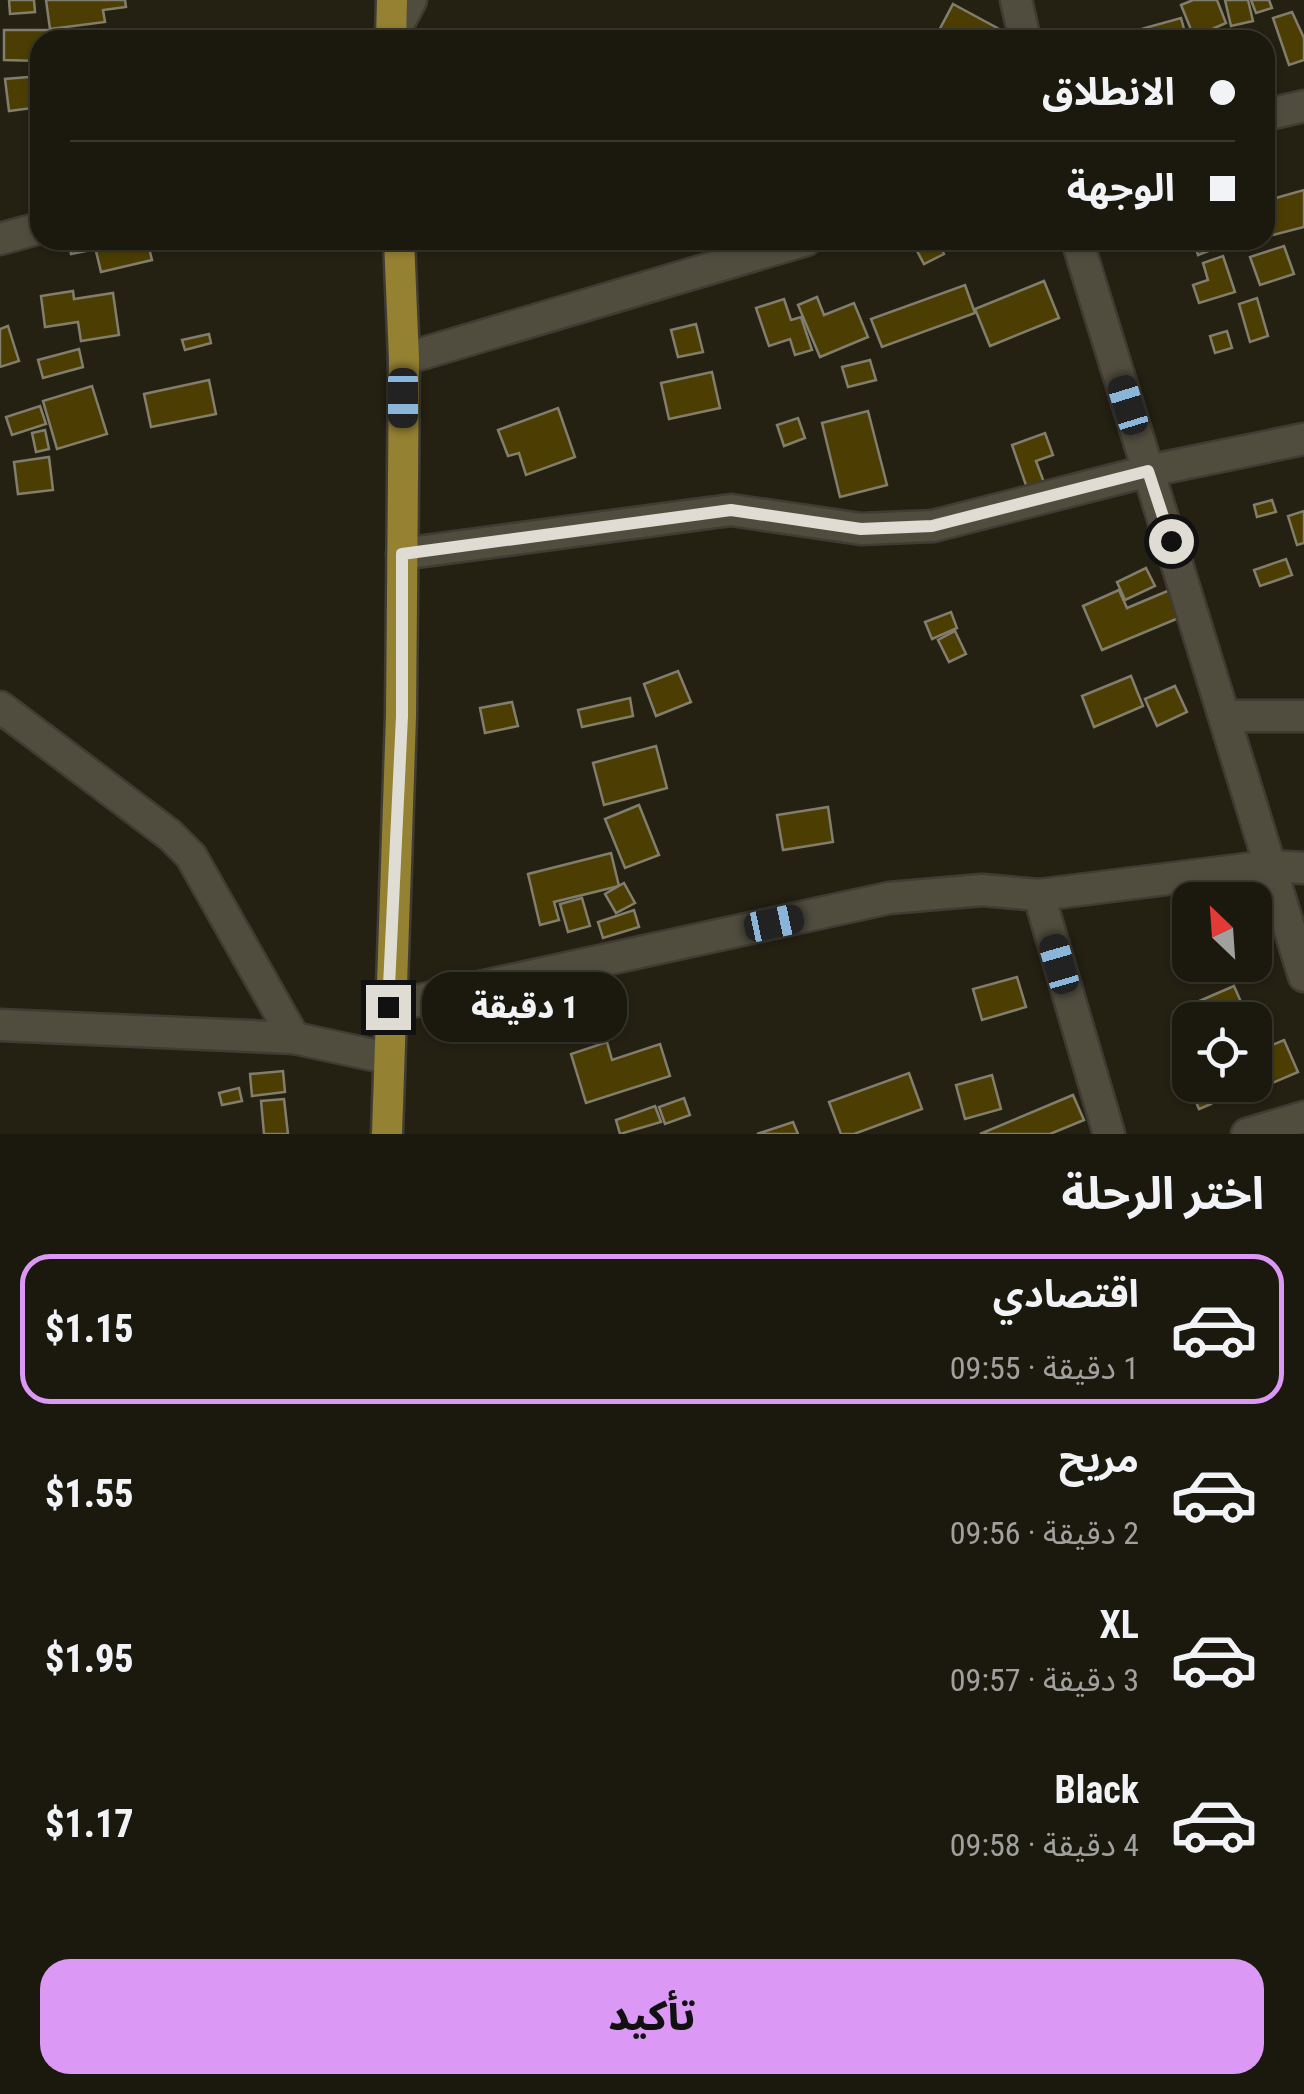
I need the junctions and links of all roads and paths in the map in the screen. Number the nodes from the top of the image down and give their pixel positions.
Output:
1 (392, 0) edge
2 (410, 0) edge
3 (1016, 0) edge
4 (391, 30) edge
5 (395, 30) edge
6 (1023, 30) edge
7 (1304, 106) edge
8 (1275, 113) edge
9 (30, 231) edge
10 (0, 239) edge
11 (399, 250) edge
12 (772, 250) edge
13 (1080, 250) edge
14 (404, 359) junction
15 (1304, 440) edge
16 (1148, 471) junction
17 (402, 554) junction
18 (0, 708) edge
19 (1227, 716) junction
20 (1304, 716) edge
21 (1270, 866) junction
22 (1304, 868) edge
23 (1039, 895) junction
24 (1304, 976) edge
25 (388, 1007) junction
26 (0, 1026) edge
27 (294, 1038) junction
28 (388, 1058) junction
29 (1304, 1117) edge
30 (387, 1134) edge
31 (1108, 1134) edge
32 (1246, 1134) edge

1 - 4 main road
2 - 5 street
3 - 6 street
7 - 8 street
9 - 10 street
11 - 14 main road
12 - 14 street
13 - 16 street
14 - 17 main road
15 - 16 street
16 - 17 street
16 - 19 street
17 - 25 main road
18 - 27 street
19 - 20 street
19 - 21 street
21 - 22 street
21 - 23 street
21 - 24 street
23 - 25 street
23 - 31 street
25 - 28 main road
26 - 27 street
27 - 28 street
28 - 30 main road
29 - 32 street

